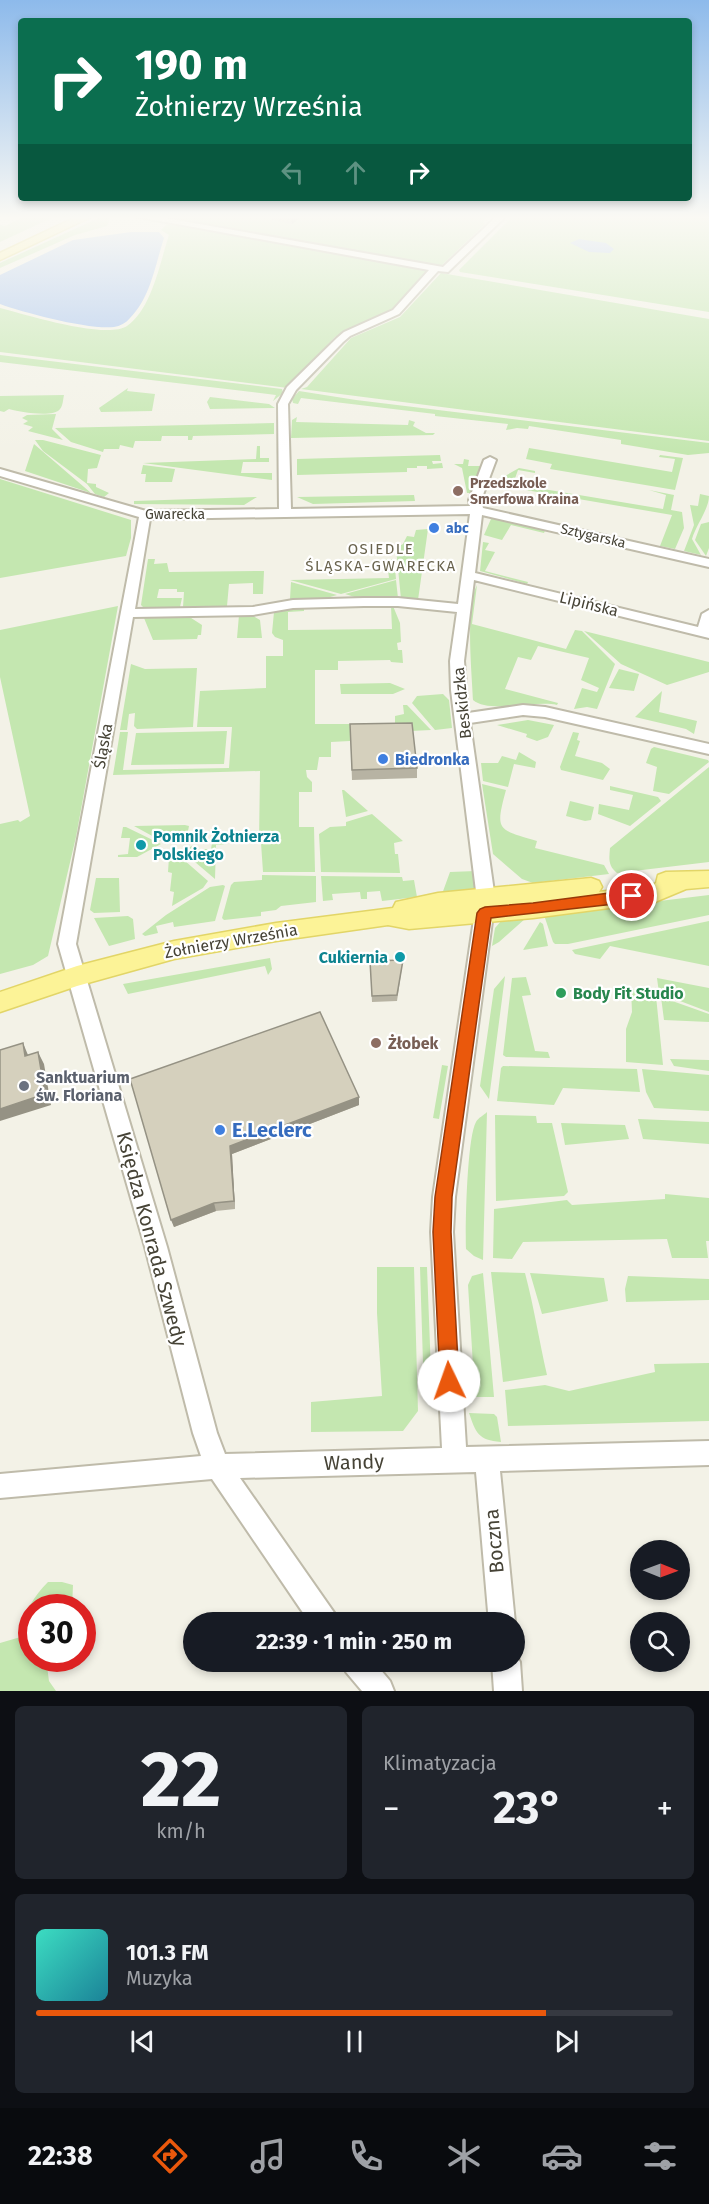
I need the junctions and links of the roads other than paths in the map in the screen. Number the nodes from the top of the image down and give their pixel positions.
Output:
1 (413, 295) edge
2 (490, 460) dead end
3 (0, 472) edge
4 (477, 510) junction
5 (285, 512) junction
6 (145, 515) junction
7 (709, 563) edge
8 (469, 575) junction
9 (464, 609) junction
10 (127, 613) junction
11 (709, 614) edge
12 (706, 633) edge
13 (462, 719) junction
14 (709, 749) edge
15 (709, 879) edge
16 (485, 906) junction
17 (76, 976) junction
18 (0, 1002) edge
19 (709, 1453) edge
20 (455, 1460) junction
21 (487, 1460) junction
22 (218, 1467) junction
23 (0, 1486) edge
24 (318, 1612) edge
25 (501, 1612) edge
26 (364, 1672) edge
27 (507, 1672) edge
28 (380, 1691) edge
29 (508, 1691) edge

1 - 5 street
2 - 4 street, Beskidzka
3 - 6 street, Gwarecka
4 - 5 street, Gwarecka
4 - 7 street, Sztygarska
4 - 8 street, Beskidzka
5 - 6 street, Gwarecka
6 - 10 street, Śląska
8 - 9 street, Beskidzka
8 - 12 street, Lipińska
9 - 10 street
9 - 13 street, Beskidzka
10 - 17 street, Śląska
11 - 12 street
13 - 14 street
13 - 16 street, Beskidzka
15 - 16 main road, Żołnierzy Września
16 - 17 main road, Żołnierzy Września
16 - 20 street
17 - 18 main road, Żołnierzy Września
17 - 22 street, Księdza Konrada Szwedy
19 - 21 street, Wandy
20 - 21 street, Wandy
20 - 22 street, Wandy
21 - 25 street, Boczna
22 - 23 street, Wandy
22 - 24 street, Księdza Konrada Szwedy
26 - 28 street
27 - 29 street

